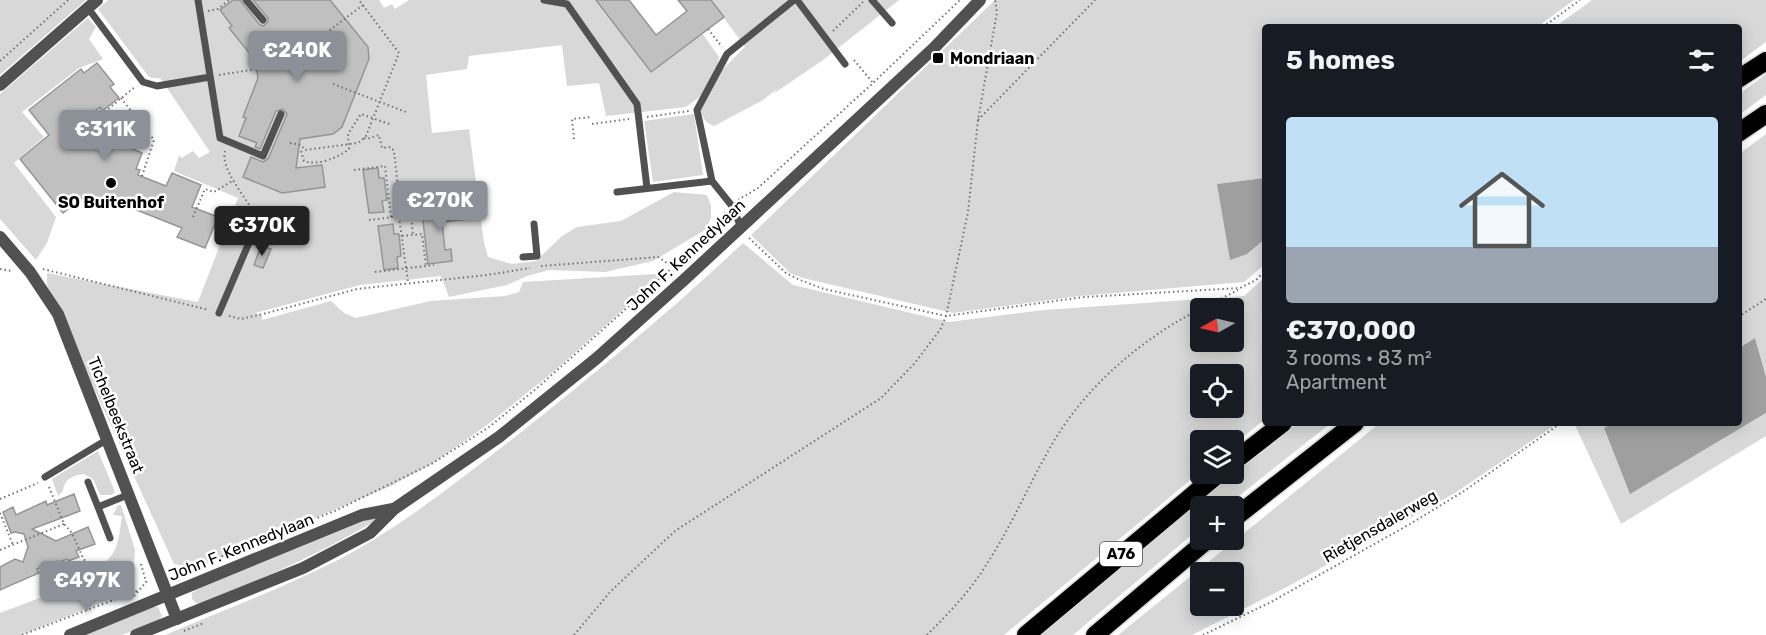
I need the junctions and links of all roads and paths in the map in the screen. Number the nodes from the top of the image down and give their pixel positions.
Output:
1 (68, 0) edge
2 (198, 0) edge
3 (229, 0) edge
4 (246, 0) edge
5 (359, 0) edge
6 (544, 0) edge
7 (796, 0) edge
8 (865, 0) edge
9 (872, 0) edge
10 (960, 0) edge
11 (980, 0) edge
12 (995, 0) edge
13 (1095, 0) edge
14 (1580, 0) edge
15 (567, 2) edge
16 (93, 4) edge
17 (363, 5) junction
18 (200, 12) junction
19 (262, 20) dead end
20 (892, 23) dead end
21 (1547, 24) edge
22 (708, 28) dead end
23 (326, 33) dead end
24 (826, 38) junction
25 (727, 54) junction
26 (852, 59) dead end
27 (1766, 61) edge
28 (0, 62) edge
29 (845, 64) dead end
30 (257, 69) dead end
31 (210, 77) junction
32 (1742, 77) edge
33 (143, 82) junction
34 (873, 83) junction
35 (333, 84) dead end
36 (0, 86) edge
37 (883, 95) junction
38 (121, 98) junction
39 (379, 102) junction
40 (406, 112) dead end
41 (281, 114) dead end
42 (1766, 114) edge
43 (373, 117) junction
44 (591, 117) dead end
45 (978, 120) junction
46 (392, 125) dead end
47 (84, 129) dead end
48 (1742, 130) edge
49 (364, 138) junction
50 (574, 139) dead end
51 (228, 141) junction
52 (290, 143) dead end
53 (349, 144) junction
54 (301, 151) dead end
55 (354, 170) dead end
56 (141, 178) dead end
57 (234, 180) junction
58 (712, 182) junction
59 (647, 188) junction
60 (399, 192) junction
61 (617, 192) dead end
62 (388, 193) junction
63 (400, 206) junction
64 (732, 206) junction
65 (193, 217) dead end
66 (399, 217) junction
67 (391, 218) junction
68 (256, 220) joint
69 (369, 220) dead end
70 (534, 224) dead end
71 (741, 227) junction
72 (413, 234) junction
73 (402, 236) junction
74 (0, 237) edge
75 (523, 257) dead end
76 (434, 265) dead end
77 (426, 266) junction
78 (673, 267) junction
79 (38, 268) dead end
80 (406, 269) junction
81 (375, 272) dead end
82 (1262, 274) edge
83 (408, 283) junction
84 (1240, 288) junction
85 (1221, 298) edge
86 (1766, 299) edge
87 (219, 313) junction
88 (1742, 314) edge
89 (1190, 315) edge
90 (946, 316) junction
91 (1279, 426) edge
92 (1351, 426) edge
93 (1557, 426) edge
94 (108, 439) junction
95 (1244, 453) edge
96 (45, 477) dead end
97 (88, 482) dead end
98 (1206, 484) edge
99 (130, 494) junction
100 (0, 499) edge
101 (98, 507) junction
102 (394, 509) junction
103 (1244, 510) edge
104 (0, 513) edge
105 (64, 524) junction
106 (110, 538) dead end
107 (13, 545) junction
108 (0, 550) edge
109 (1195, 550) edge
110 (162, 575) junction
111 (146, 582) dead end
112 (137, 591) dead end
113 (168, 595) junction
114 (114, 600) junction
115 (177, 619) junction
116 (22, 635) edge
117 (70, 635) edge
118 (136, 635) edge
119 (574, 635) edge
120 (927, 635) edge
121 (1026, 635) edge
122 (1095, 635) edge
123 (1203, 635) edge

1 - 28 path
2 - 18 lane
3 - 18 path
4 - 19 lane
5 - 17 path
6 - 15 lane
7 - 24 lane
7 - 25 lane
8 - 24 path
9 - 20 lane
10 - 34 path
11 - 37 street, John F. Kennedylaan
12 - 45 path
13 - 45 path
14 - 21 path
15 - 59 lane
16 - 33 lane
16 - 36 street
17 - 23 path
17 - 39 path
18 - 31 lane
22 - 25 path
24 - 29 lane
25 - 58 lane
26 - 34 path
27 - 32 highway
30 - 31 path
31 - 33 lane
31 - 51 lane
33 - 38 path
34 - 37 path
34 - 64 path
35 - 39 path
37 - 71 street, John F. Kennedylaan
38 - 47 path
38 - 56 path
39 - 40 path
39 - 43 path
41 - 51 lane
42 - 48 highway
43 - 46 path
43 - 49 path
43 - 53 path
44 - 50 path
45 - 90 path
49 - 53 path
49 - 60 path
51 - 57 path
52 - 53 path
53 - 54 path
55 - 62 path
57 - 65 path
57 - 68 path
58 - 59 lane
58 - 64 lane
59 - 61 lane
60 - 62 path
60 - 63 path
62 - 67 path
63 - 66 path
63 - 72 path
64 - 71 lane
64 - 78 path
66 - 67 path
66 - 73 path
67 - 69 path
68 - 87 lane
70 - 75 lane
71 - 90 path
71 - 102 street, John F. Kennedylaan
72 - 73 path
72 - 77 path
73 - 80 path
74 - 94 street, Tichelbeekstraat
76 - 77 path
77 - 80 path
78 - 83 path
78 - 110 path
79 - 87 path
80 - 81 path
80 - 83 path
82 - 84 path
83 - 87 path
84 - 85 path
84 - 90 path
86 - 88 path
89 - 120 path
90 - 119 path
91 - 95 highway
92 - 103 highway
93 - 123 path, Rietjensdalerweg
94 - 96 lane
94 - 99 street, Tichelbeekstraat
97 - 101 lane
98 - 121 highway, A76
99 - 101 lane
99 - 110 street, Tichelbeekstraat
100 - 105 path
101 - 106 lane
102 - 113 street, John F. Kennedylaan
102 - 115 street, John F. Kennedylaan
104 - 107 path
105 - 107 path
105 - 114 path
107 - 108 path
109 - 122 highway, A76
110 - 111 path
110 - 113 street, Tichelbeekstraat
112 - 114 path
113 - 115 street, Tichelbeekstraat
113 - 117 street, John F. Kennedylaan
114 - 116 path
115 - 118 street, John F. Kennedylaan

